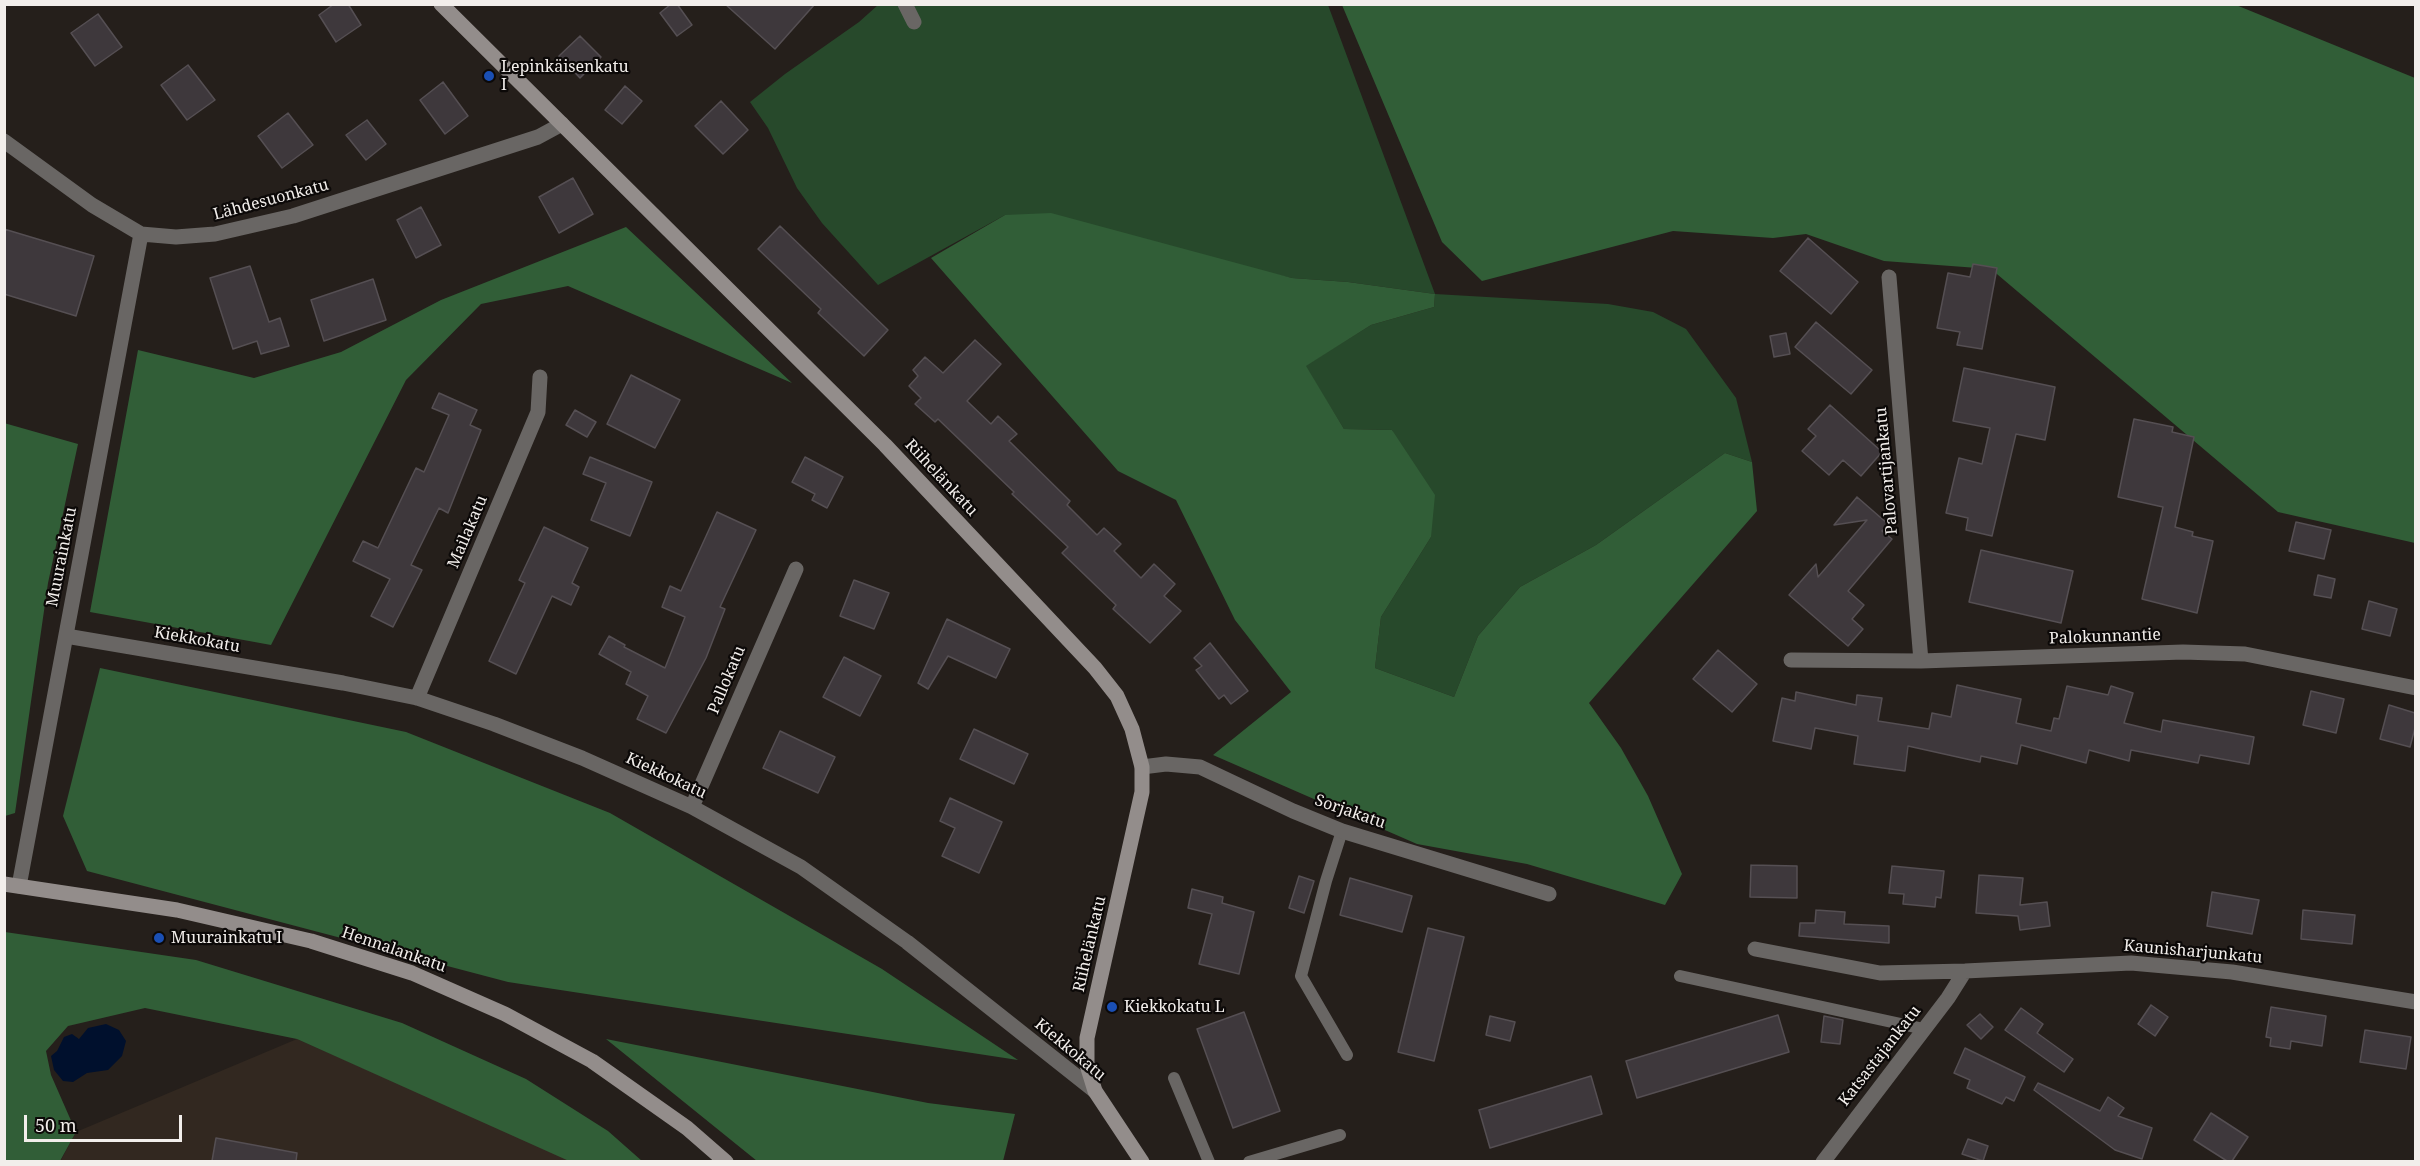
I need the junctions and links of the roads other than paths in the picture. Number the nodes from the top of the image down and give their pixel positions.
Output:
1 (441, 4) edge
2 (905, 4) edge
3 (914, 22) dead end
4 (562, 124) junction
5 (4, 141) edge
6 (141, 234) junction
7 (1889, 278) dead end
8 (540, 378) dead end
9 (796, 569) dead end
10 (66, 636) junction
11 (1791, 660) dead end
12 (1921, 661) junction
13 (2415, 688) edge
14 (417, 698) junction
15 (1142, 766) junction
16 (692, 807) junction
17 (1342, 831) junction
18 (12, 885) edge
19 (1549, 894) dead end
20 (1755, 949) dead end
21 (1965, 971) junction
22 (1680, 976) dead end
23 (2415, 1002) edge
24 (1924, 1029) junction
25 (1347, 1055) dead end
26 (1174, 1077) dead end
27 (1095, 1092) junction
28 (1340, 1135) dead end
29 (726, 1161) edge
30 (1142, 1161) edge
31 (1209, 1161) edge
32 (1249, 1161) edge
33 (1823, 1161) edge

1 - 4 street, Riihelänkatu
2 - 3 street
4 - 6 street, Lähdesuonkatu
4 - 15 street, Riihelänkatu
5 - 6 street, Lähdesuonkatu
6 - 10 street, Muurainkatu
7 - 12 street, Palovartijankatu
8 - 14 street, Mailakatu
9 - 16 street, Pallokatu
10 - 14 street, Kiekkokatu
10 - 18 street, Muurainkatu
11 - 12 street, Palokunnantie
12 - 13 street, Palokunnantie
14 - 16 street, Kiekkokatu
15 - 17 street, Sorjakatu
15 - 27 street, Riihelänkatu
16 - 27 street, Kiekkokatu
17 - 19 street, Sorjakatu
17 - 25 lane
18 - 29 street, Hennalankatu
20 - 21 street, Kaunisharjunkatu
21 - 23 street, Kaunisharjunkatu
21 - 24 street, Katsastajankatu
22 - 24 lane
24 - 33 street, Katsastajankatu
26 - 31 lane
27 - 30 street, Kiekkokatu
28 - 32 lane

